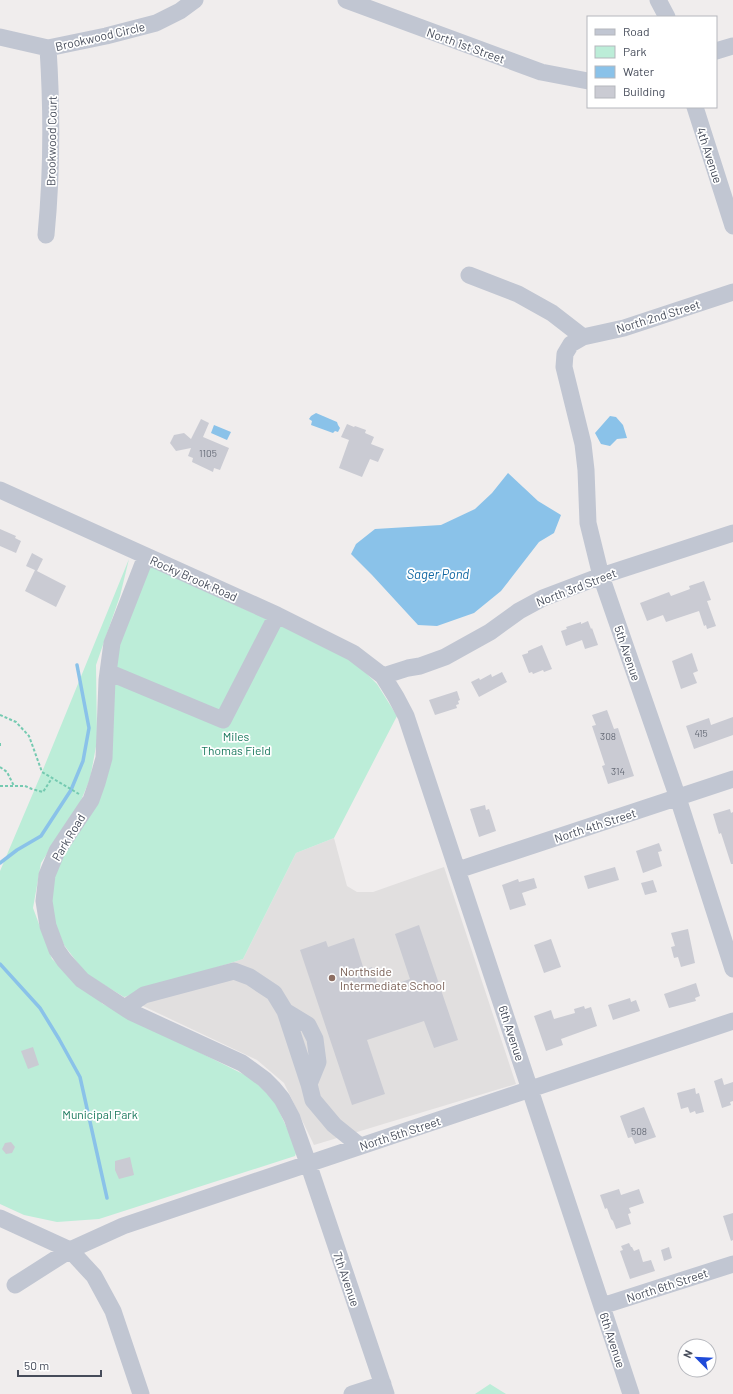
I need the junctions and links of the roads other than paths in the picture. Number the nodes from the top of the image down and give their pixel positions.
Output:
1 (195, 0) edge
2 (346, 0) edge
3 (658, 0) edge
4 (666, 16) edge
5 (0, 36) edge
6 (733, 46) edge
7 (48, 48) junction
8 (717, 51) edge
9 (587, 81) edge
10 (695, 108) edge
11 (733, 226) edge
12 (46, 235) dead end
13 (469, 275) dead end
14 (733, 292) edge
15 (583, 337) junction
16 (0, 490) edge
17 (733, 533) edge
18 (146, 556) junction
19 (601, 576) junction
20 (277, 615) junction
21 (108, 672) junction
22 (383, 676) junction
23 (733, 779) edge
24 (678, 798) junction
25 (458, 870) junction
26 (733, 969) edge
27 (125, 1008) junction
28 (733, 1021) edge
29 (531, 1090) junction
30 (360, 1146) junction
31 (308, 1163) junction
32 (0, 1218) edge
33 (70, 1250) junction
34 (733, 1264) edge
35 (15, 1285) dead end
36 (602, 1306) junction
37 (385, 1389) edge
38 (141, 1394) edge
39 (352, 1394) edge
40 (631, 1394) edge

1 - 7 street, Brookwood Circle
2 - 9 street, North 1st Street
3 - 4 street
5 - 7 street, Brookwood Circle
6 - 8 street
7 - 12 street, Brookwood Court
10 - 11 street, 4th Avenue
13 - 15 street
14 - 15 street, North 2nd Street
15 - 19 street, 5th Avenue
16 - 18 street, Rocky Brook Road
17 - 19 street, North 3rd Street
18 - 20 street, Rocky Brook Road
18 - 21 street, Park Road
19 - 22 street, North 3rd Street
19 - 24 street, 5th Avenue
20 - 21 street
20 - 22 street, Rocky Brook Road
21 - 27 street, Park Road
22 - 25 street, 6th Avenue
23 - 24 street, North 4th Street
24 - 25 street, North 4th Street
24 - 26 street, 5th Avenue
25 - 29 street, 6th Avenue
27 - 30 street
27 - 31 street, Park Road
28 - 29 street, North 5th Street
29 - 30 street, North 5th Street
29 - 36 street, 6th Avenue
30 - 31 street, North 5th Street
31 - 33 street, North 5th Street
31 - 37 street, 7th Avenue
32 - 33 street
33 - 35 street, North 5th Street
33 - 38 street
34 - 36 street, North 6th Street
36 - 40 street, 6th Avenue
37 - 39 street

